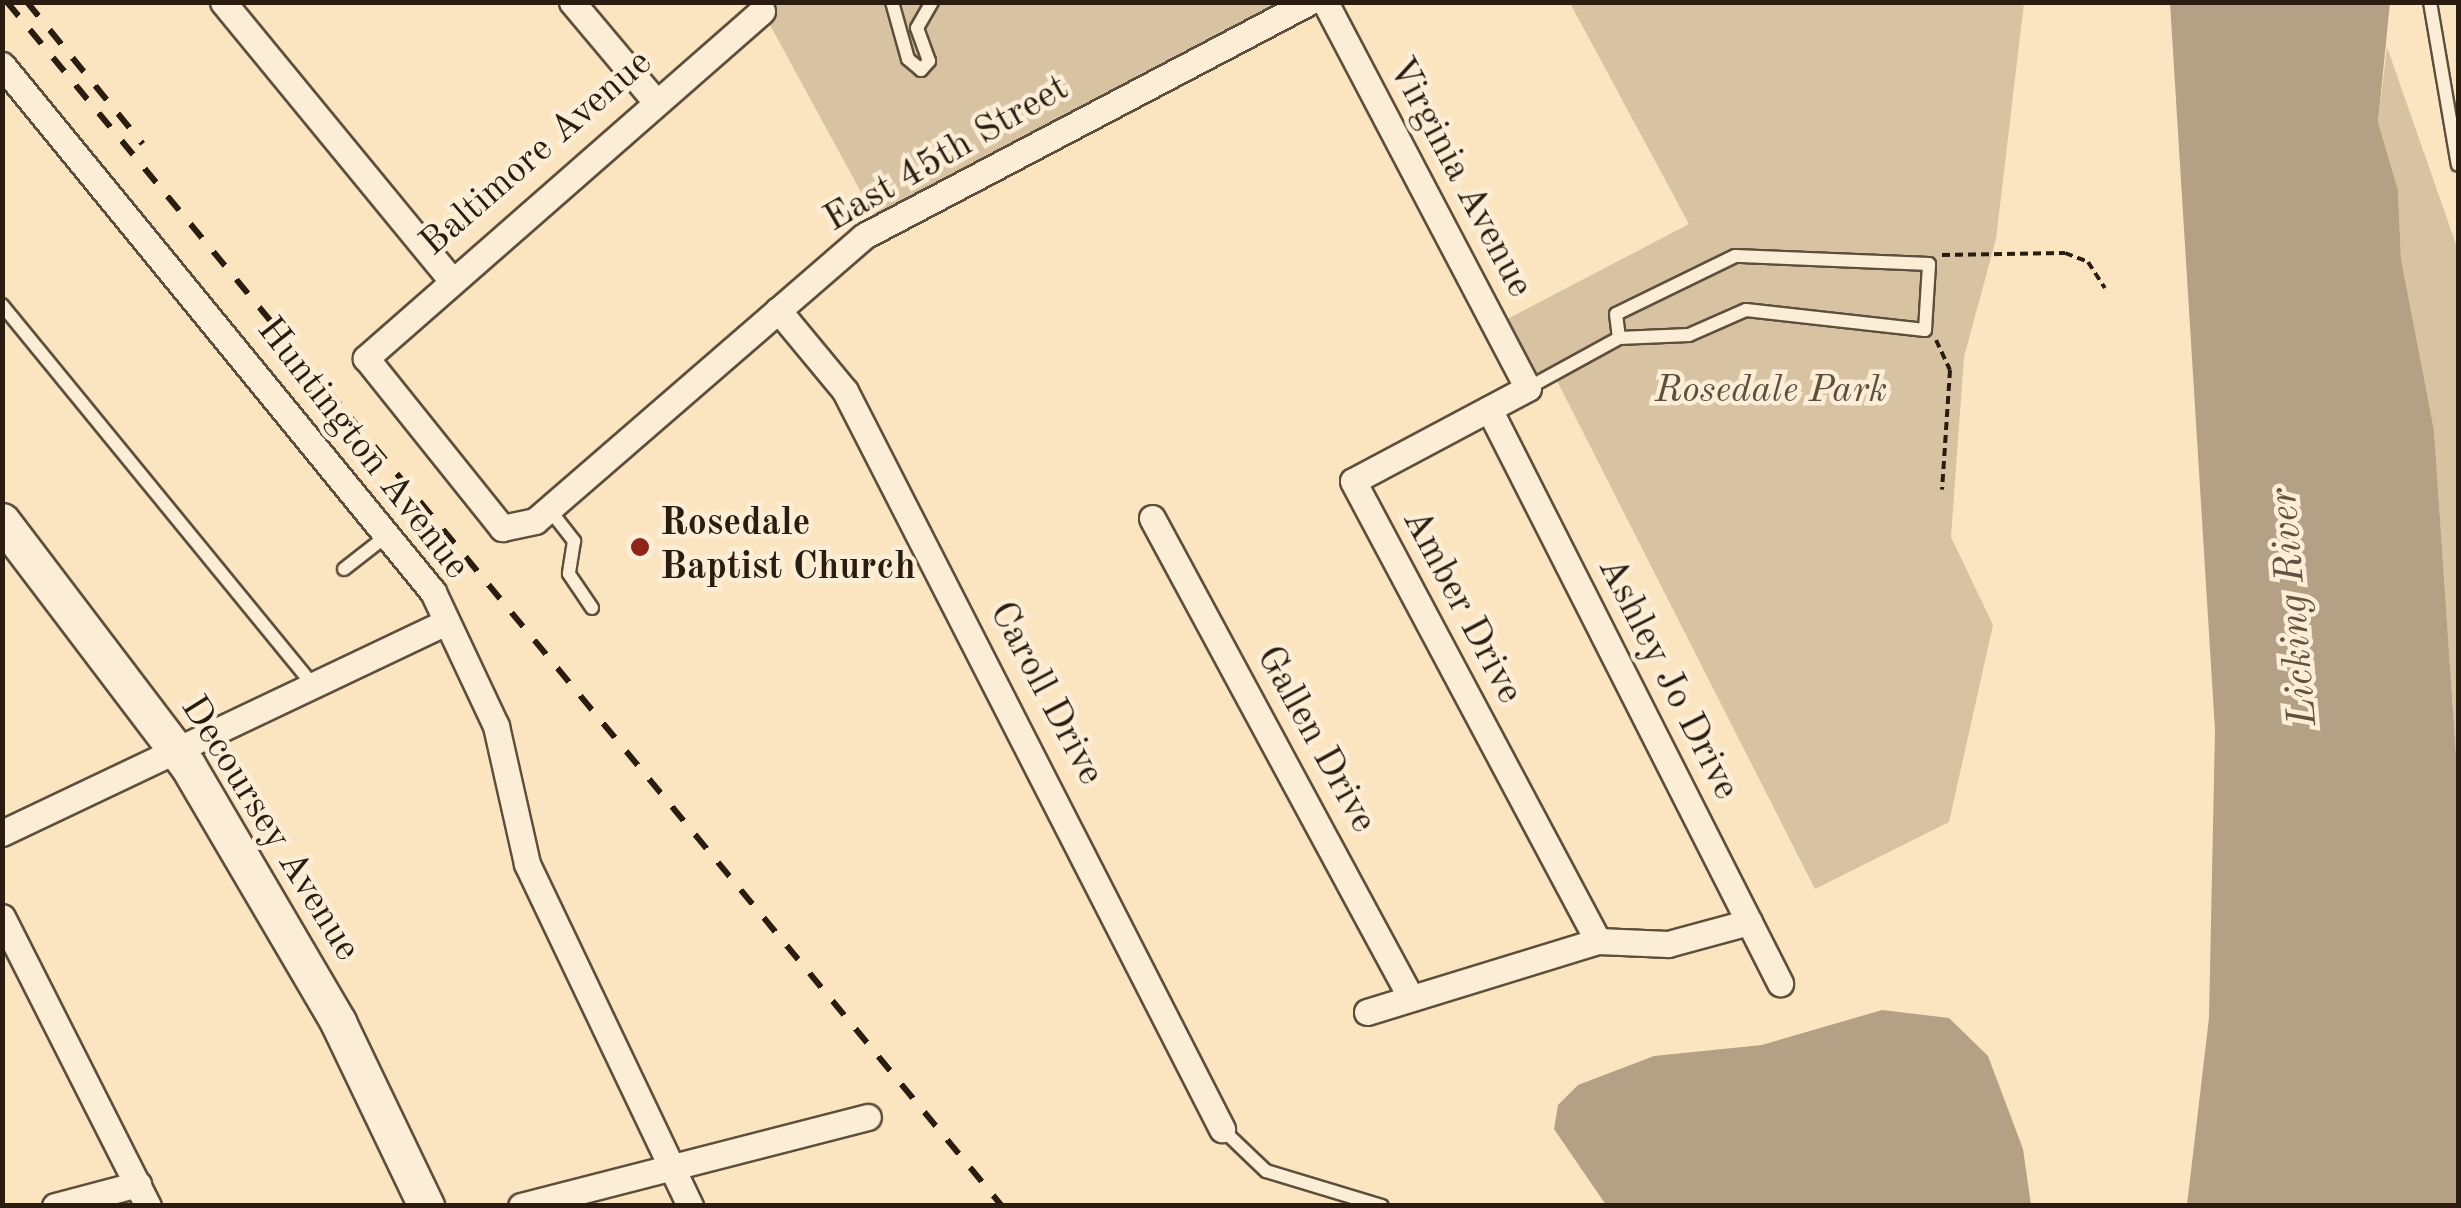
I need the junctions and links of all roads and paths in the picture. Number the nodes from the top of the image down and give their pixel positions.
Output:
1 (223, 2) edge
2 (572, 2) edge
3 (892, 2) edge
4 (932, 2) edge
5 (1308, 2) edge
6 (1324, 2) edge
7 (2430, 2) edge
8 (762, 11) dead end
9 (2, 65) edge
10 (655, 101) junction
11 (2458, 165) edge
12 (1929, 264) junction
13 (450, 278) junction
14 (2105, 288) dead end
15 (2, 305) edge
16 (778, 310) junction
17 (1924, 330) junction
18 (1619, 338) junction
19 (1528, 388) junction
20 (1489, 409) junction
21 (1942, 490) dead end
22 (549, 508) junction
23 (1152, 518) dead end
24 (2, 520) edge
25 (514, 531) joint
26 (389, 534) junction
27 (344, 569) dead end
28 (592, 608) dead end
29 (445, 623) junction
30 (314, 686) junction
31 (172, 746) junction
32 (2, 833) edge
33 (2, 917) edge
34 (1749, 922) junction
35 (1598, 941) junction
36 (1780, 983) dead end
37 (1411, 998) junction
38 (1367, 1012) dead end
39 (868, 1116) dead end
40 (1222, 1128) joint
41 (674, 1166) junction
42 (143, 1195) edge
43 (55, 1206) edge
44 (426, 1206) edge
45 (521, 1206) edge
46 (690, 1206) edge
47 (1382, 1206) edge

1 - 13 street
2 - 10 street
3 - 4 lane
5 - 16 street, East 45th Street
6 - 19 street, Virginia Avenue
7 - 11 lane
8 - 10 street, Baltimore Avenue
9 - 26 street, Huntington Avenue
10 - 13 street, Baltimore Avenue
12 - 14 path
12 - 17 lane
12 - 18 lane
13 - 25 street, Baltimore Avenue
15 - 30 lane
16 - 22 street, East 45th Street
16 - 40 street, Caroll Drive
17 - 18 lane
17 - 21 path
18 - 19 lane
19 - 20 street, Amber Drive
20 - 34 street, Ashley Jo Drive
20 - 35 street, Amber Drive
22 - 25 street, East 45th Street
22 - 28 lane
23 - 37 street, Gallen Drive
24 - 31 main road, Decoursey Avenue
26 - 27 lane
26 - 29 street, Huntington Avenue
29 - 30 street
29 - 41 street, Huntington Avenue
30 - 31 street
31 - 32 street
31 - 44 main road, Decoursey Avenue
33 - 42 street
34 - 35 street
34 - 36 street, Ashley Jo Drive
35 - 37 street
37 - 38 street
39 - 41 street
40 - 47 lane
41 - 45 street
41 - 46 street, Huntington Avenue
42 - 43 street

